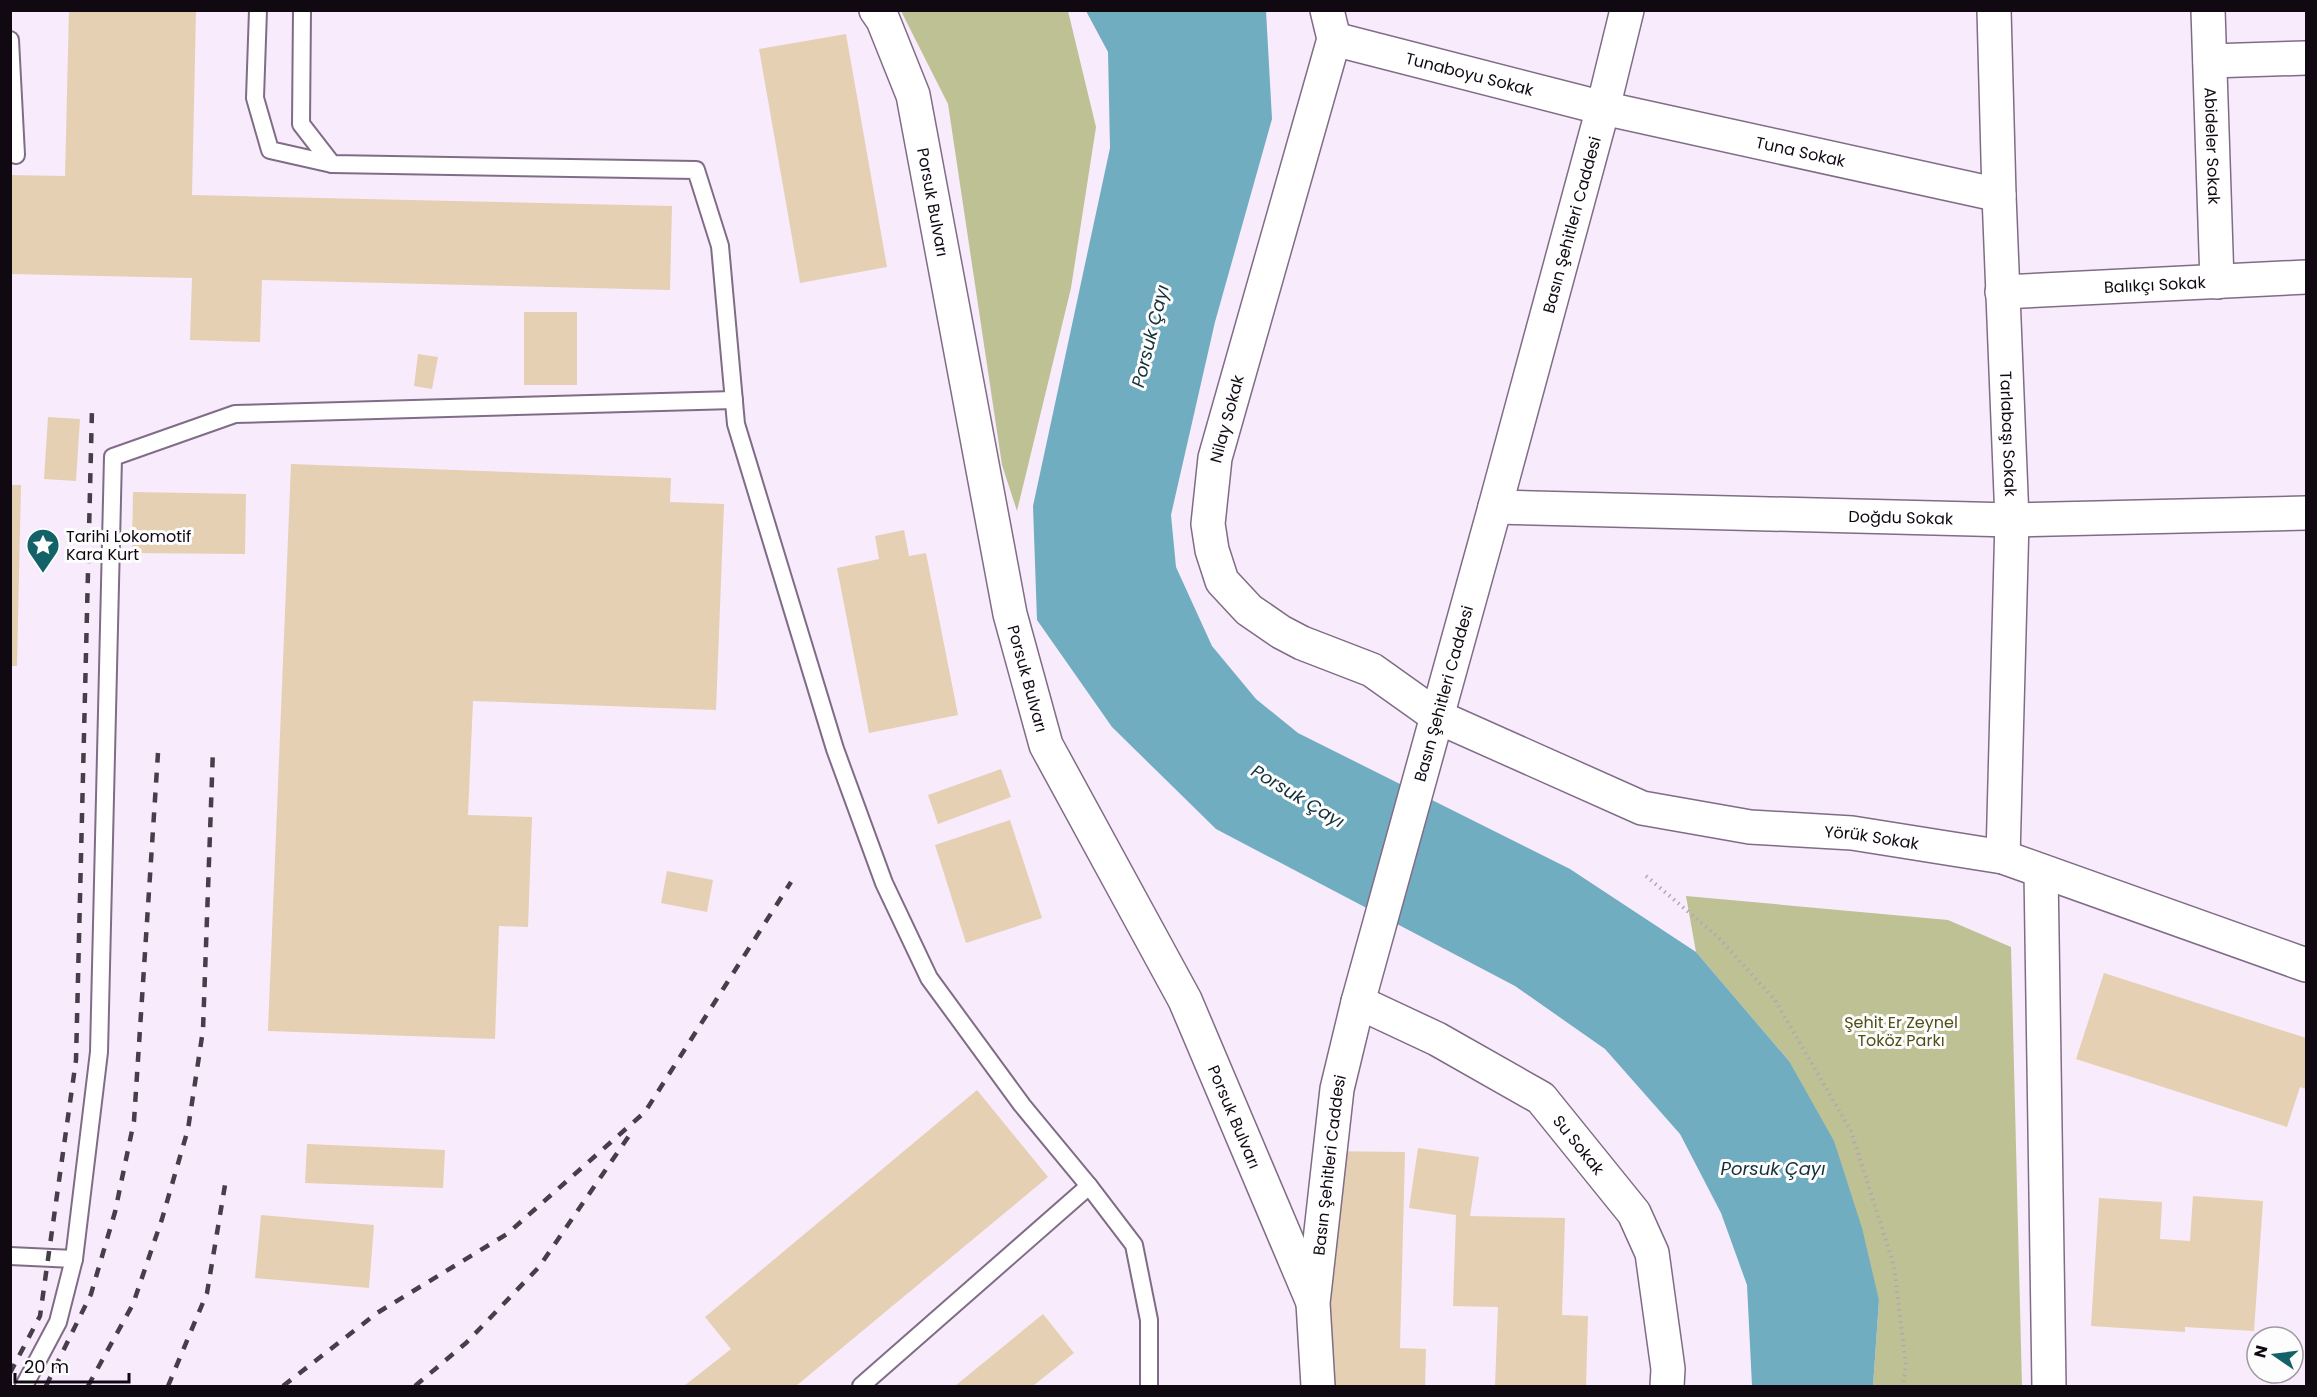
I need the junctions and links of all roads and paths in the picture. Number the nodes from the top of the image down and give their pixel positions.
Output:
1 (258, 10) edge
2 (302, 10) edge
3 (876, 10) edge
4 (1627, 10) edge
5 (1994, 10) edge
6 (2208, 10) edge
7 (1331, 25) edge
8 (10, 40) edge
9 (2307, 58) edge
10 (2210, 61) junction
11 (1603, 108) junction
12 (16, 155) dead end
13 (332, 164) junction
14 (1999, 195) junction
15 (2307, 278) edge
16 (2217, 282) junction
17 (2002, 292) junction
18 (734, 400) junction
19 (1495, 507) junction
20 (2307, 513) edge
21 (2012, 520) junction
22 (1438, 717) junction
23 (2003, 857) junction
24 (2041, 871) junction
25 (1646, 876) dead end
26 (2307, 965) edge
27 (1358, 1002) junction
28 (1089, 1186) junction
29 (10, 1256) edge
30 (74, 1259) junction
31 (1313, 1303) junction
32 (24, 1386) edge
33 (861, 1386) edge
34 (1149, 1386) edge
35 (1318, 1386) edge
36 (1667, 1386) edge
37 (1903, 1386) edge
38 (2049, 1386) edge

1 - 13 lane
2 - 13 lane
3 - 31 street, Porsuk Bulvarı
4 - 11 street, Basın Şehitleri Caddesi
5 - 14 street, Tarlabaşı Sokak
6 - 10 street, Abideler Sokak
7 - 11 street, Tunaboyu Sokak
7 - 22 street, Nilay Sokak
8 - 12 lane
9 - 10 street
10 - 16 street, Abideler Sokak
11 - 14 street, Tuna Sokak
11 - 19 street, Basın Şehitleri Caddesi
13 - 18 lane
14 - 17 street, Tarlabaşı Sokak
15 - 16 street, Balıkçı Sokak
16 - 17 street, Balıkçı Sokak
17 - 21 street, Tarlabaşı Sokak
18 - 28 lane
18 - 30 lane
19 - 21 street, Doğdu Sokak
19 - 22 street, Basın Şehitleri Caddesi
20 - 21 street, Doğdu Sokak
21 - 23 street, Tarlabaşı Sokak
22 - 23 street, Yörük Sokak
22 - 27 street, Basın Şehitleri Caddesi
23 - 24 street, Yörük Sokak
24 - 26 street, Yörük Sokak
24 - 38 street
25 - 37 path
27 - 31 street, Basın Şehitleri Caddesi
27 - 36 street, Su Sokak
28 - 33 lane
28 - 34 lane
29 - 30 lane
30 - 32 lane
31 - 35 street, Basın Şehitleri Caddesi

